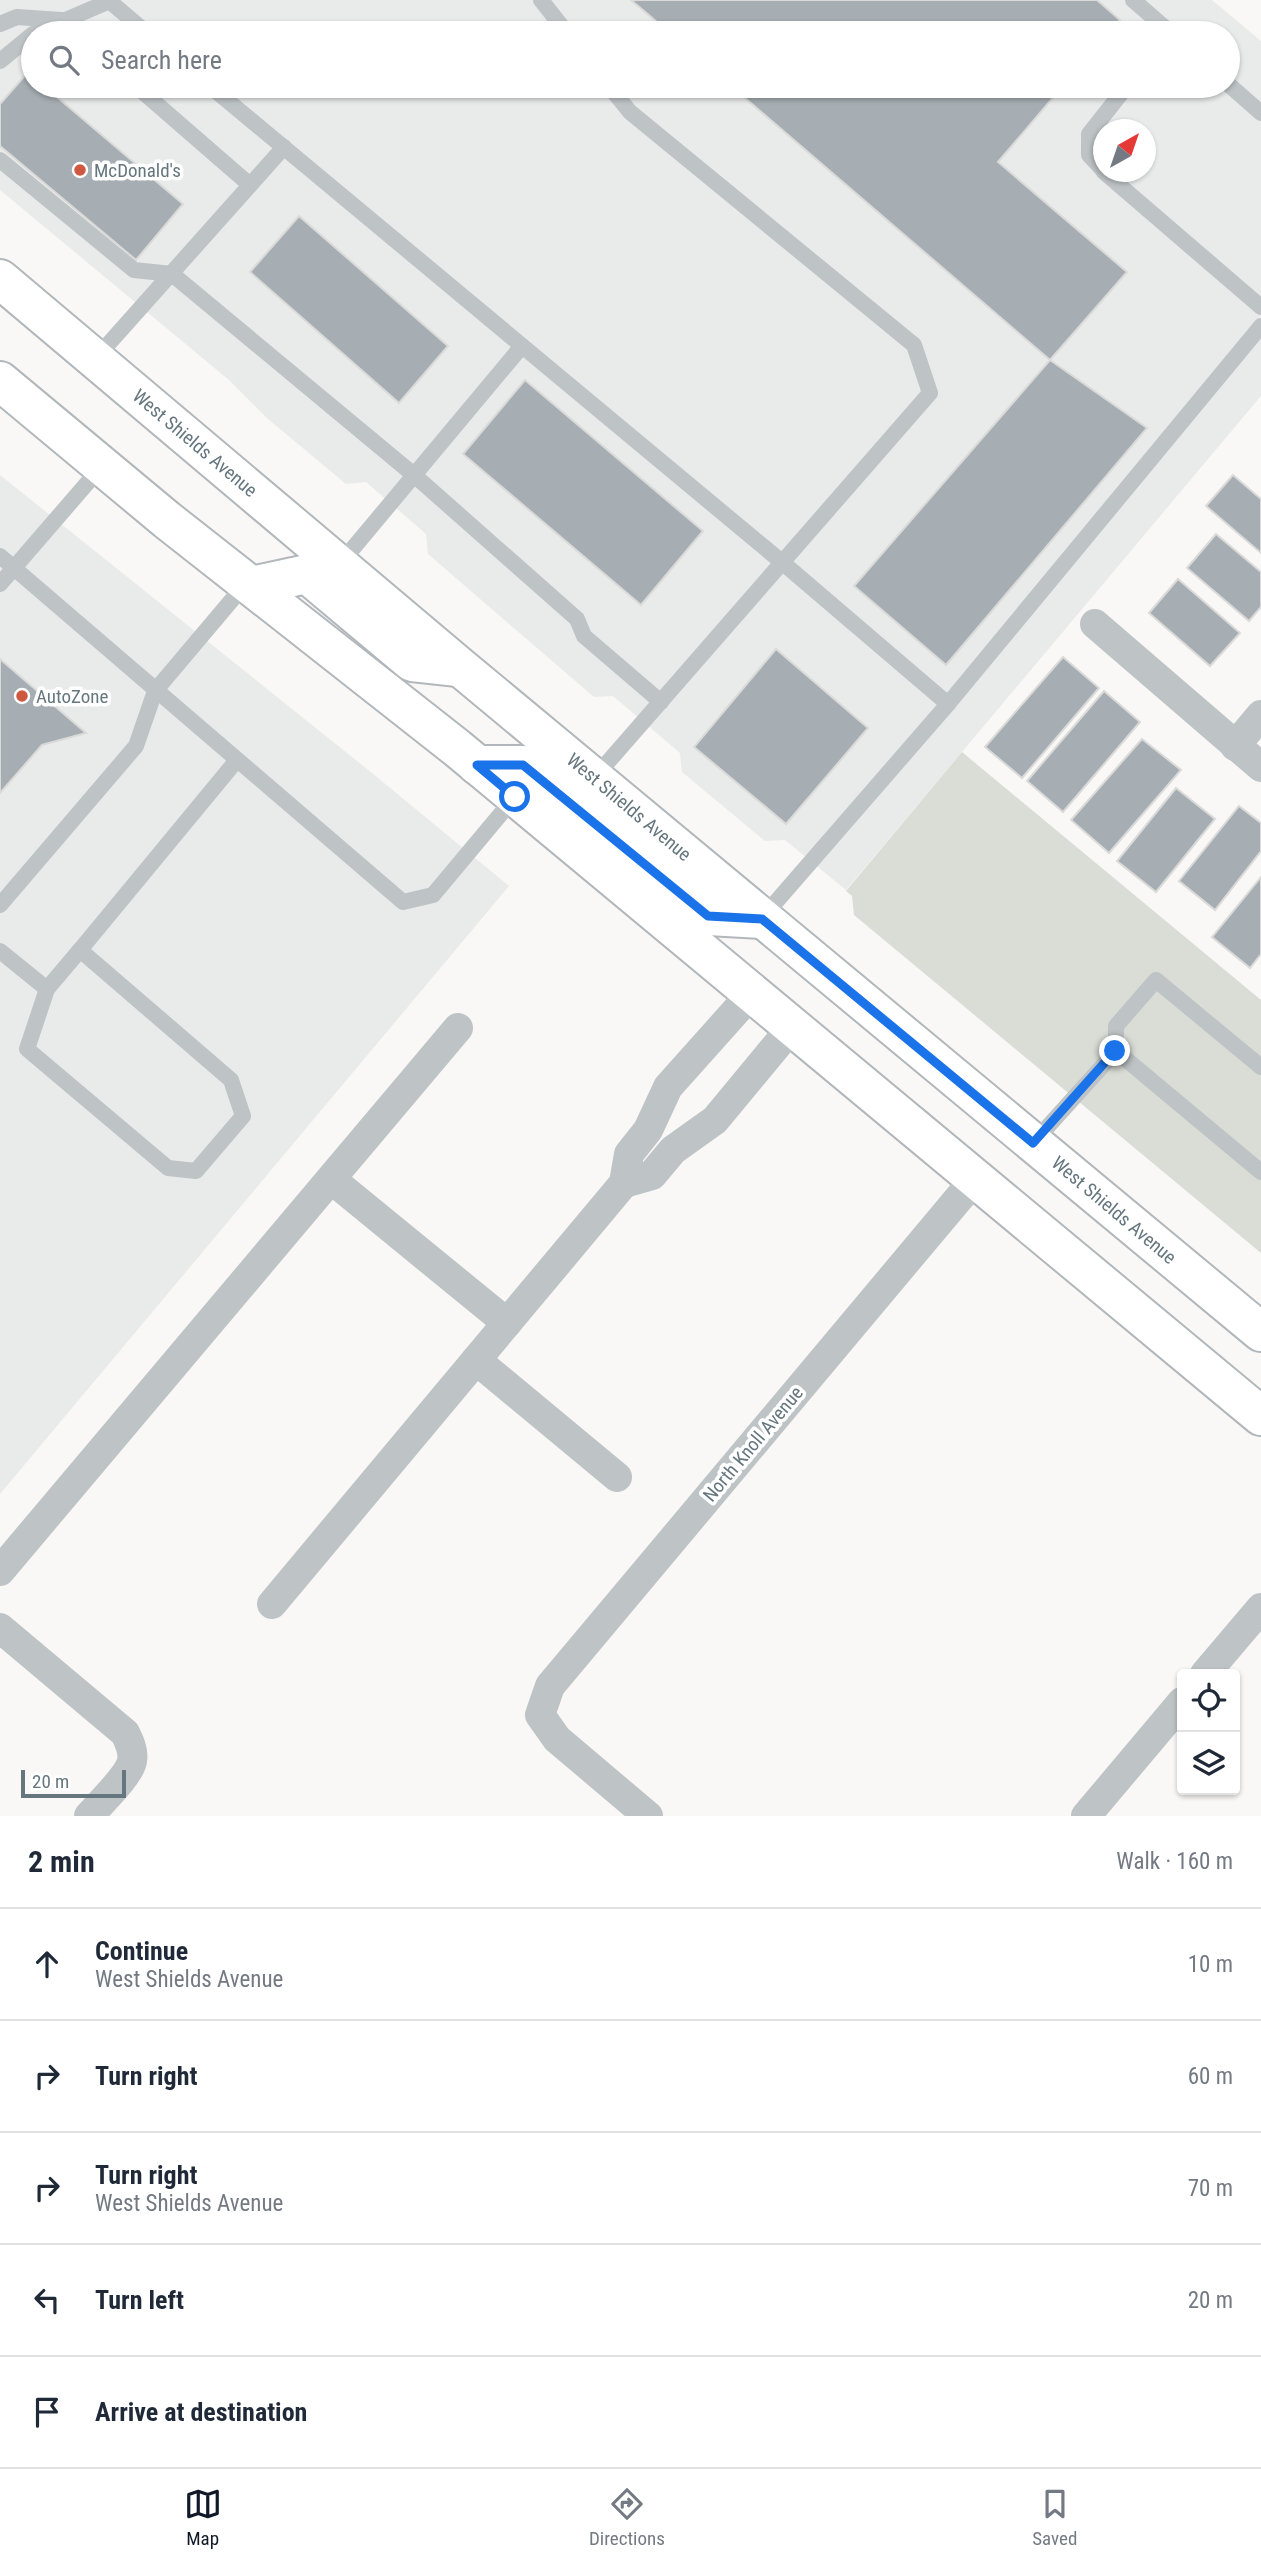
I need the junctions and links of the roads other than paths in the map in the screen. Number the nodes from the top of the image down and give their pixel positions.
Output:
1 (541, 0) edge
2 (1133, 0) edge
3 (109, 1) edge
4 (61, 20) joint
5 (133, 21) edge
6 (558, 21) edge
7 (1156, 21) edge
8 (0, 24) edge
9 (21, 44) edge
10 (0, 61) edge
11 (1240, 95) edge
12 (150, 98) edge
13 (225, 98) edge
14 (620, 98) edge
15 (1118, 98) edge
16 (1261, 113) edge
17 (1101, 119) edge
18 (1093, 129) edge
19 (284, 147) junction
20 (1093, 159) edge
21 (0, 160) edge
22 (1117, 182) edge
23 (250, 186) junction
24 (172, 275) junction
25 (0, 279) edge
26 (1261, 307) edge
27 (1261, 326) edge
28 (522, 346) junction
29 (95, 359) junction
30 (0, 381) edge
31 (102, 466) junction
32 (414, 475) junction
33 (0, 556) edge
34 (783, 563) junction
35 (339, 565) junction
36 (14, 568) junction
37 (0, 584) edge
38 (250, 584) junction
39 (1095, 624) dead end
40 (460, 667) junction
41 (155, 691) junction
42 (661, 702) junction
43 (948, 704) junction
44 (1261, 715) edge
45 (1235, 746) junction
46 (237, 760) junction
47 (477, 765) junction
48 (1261, 767) edge
49 (594, 778) junction
50 (515, 797) junction
51 (0, 905) edge
52 (762, 919) junction
53 (80, 950) junction
54 (0, 951) edge
55 (47, 989) junction
56 (752, 993) junction
57 (792, 1027) junction
58 (458, 1028) dead end
59 (1115, 1051) junction
60 (1261, 1067) edge
61 (1033, 1143) junction
62 (1261, 1172) edge
63 (331, 1179) junction
64 (975, 1179) junction
65 (624, 1182) junction
66 (507, 1323) junction
67 (1261, 1332) edge
68 (476, 1360) junction
69 (1261, 1416) edge
70 (617, 1477) dead end
71 (0, 1571) edge
72 (272, 1604) dead end
73 (1261, 1608) edge
74 (0, 1628) edge
75 (1209, 1669) edge
76 (1177, 1708) edge
77 (89, 1816) edge
78 (648, 1816) edge
79 (1086, 1816) edge

1 - 6 lane
2 - 7 lane
3 - 4 lane
3 - 5 lane
4 - 8 lane
9 - 10 lane
11 - 16 lane
12 - 23 lane
13 - 19 lane
14 - 34 lane
15 - 17 lane
18 - 20 lane
19 - 23 lane
19 - 28 lane
21 - 24 lane
22 - 26 lane
23 - 24 lane
24 - 29 lane
24 - 32 lane
25 - 29 street, West Shields Avenue
27 - 43 lane
28 - 32 lane
28 - 34 lane
29 - 35 street, West Shields Avenue
30 - 31 street
31 - 36 lane
31 - 38 street
32 - 35 lane
32 - 42 lane
33 - 36 lane
34 - 42 lane
34 - 43 lane
35 - 40 street, West Shields Avenue
36 - 37 lane
36 - 41 lane
38 - 40 street
38 - 41 lane
38 - 47 street
39 - 45 street
40 - 49 street, West Shields Avenue
41 - 46 lane
41 - 51 lane
42 - 49 lane
43 - 52 lane
44 - 45 street
45 - 48 street
46 - 50 lane
46 - 53 lane
47 - 50 street
47 - 52 street
49 - 52 street, West Shields Avenue
50 - 56 street
52 - 61 street, West Shields Avenue
53 - 55 lane
53 - 55 lane
54 - 55 lane
56 - 57 street
56 - 65 street
57 - 64 street
57 - 65 street
58 - 63 street
59 - 60 lane
59 - 61 lane
59 - 62 lane
61 - 67 street, West Shields Avenue
63 - 66 street
63 - 71 street
64 - 69 street
64 - 78 street, North Knoll Avenue
65 - 66 street
66 - 68 street
68 - 70 street
68 - 72 street
73 - 75 street
74 - 77 street
76 - 79 street

